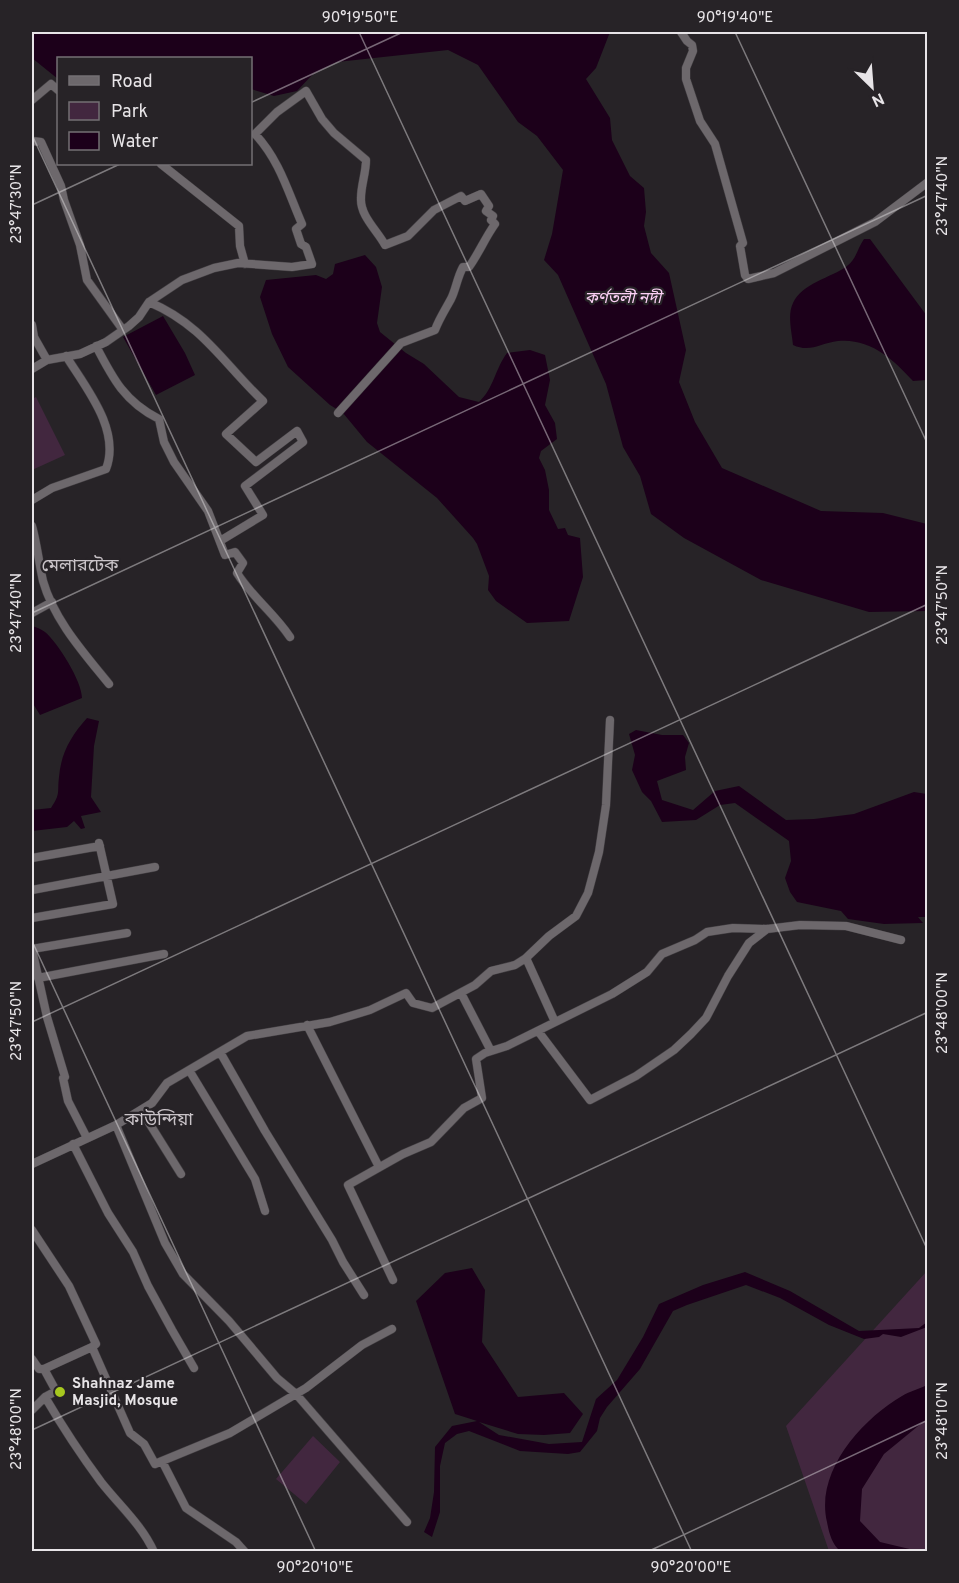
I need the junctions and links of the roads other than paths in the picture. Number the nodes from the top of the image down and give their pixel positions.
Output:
1 (681, 32) edge
2 (57, 89) edge
3 (32, 100) edge
4 (253, 133) edge
5 (32, 141) edge
6 (162, 165) edge
7 (927, 182) edge
8 (245, 264) junction
9 (149, 302) junction
10 (32, 325) edge
11 (123, 330) junction
12 (96, 346) junction
13 (66, 356) junction
14 (47, 360) junction
15 (32, 369) edge
16 (338, 413) dead end
17 (32, 500) edge
18 (32, 526) edge
19 (220, 541) junction
20 (52, 602) junction
21 (32, 613) edge
22 (290, 637) dead end
23 (109, 684) dead end
24 (609, 720) dead end
25 (32, 858) edge
26 (155, 867) dead end
27 (107, 876) junction
28 (32, 890) edge
29 (32, 918) edge
30 (768, 929) junction
31 (127, 933) dead end
32 (901, 940) dead end
33 (32, 949) edge
34 (164, 954) dead end
35 (526, 957) junction
36 (38, 978) junction
37 (461, 993) junction
38 (555, 1022) junction
39 (307, 1025) junction
40 (538, 1031) junction
41 (491, 1051) junction
42 (220, 1052) junction
43 (189, 1070) junction
44 (141, 1110) junction
45 (116, 1125) junction
46 (87, 1138) junction
47 (73, 1144) junction
48 (32, 1164) edge
49 (379, 1167) junction
50 (181, 1174) dead end
51 (265, 1211) dead end
52 (32, 1230) edge
53 (393, 1280) dead end
54 (364, 1295) dead end
55 (392, 1329) dead end
56 (92, 1347) junction
57 (32, 1359) edge
58 (194, 1368) dead end
59 (38, 1370) edge
60 (296, 1394) junction
61 (45, 1397) junction
62 (32, 1410) edge
63 (162, 1461) junction
64 (407, 1522) dead end
65 (154, 1551) edge
66 (245, 1551) edge

1 - 7 street
2 - 3 street
4 - 8 street
4 - 16 street
5 - 11 street
6 - 8 street
8 - 9 street
9 - 11 street
9 - 19 street
10 - 14 street
11 - 12 street
12 - 13 street
12 - 19 street
13 - 14 street
13 - 17 street
14 - 15 street
18 - 20 street
19 - 22 street
20 - 21 street
20 - 23 street
24 - 35 street
25 - 27 street
26 - 27 street
27 - 28 street
27 - 29 street
30 - 32 street
30 - 38 street
30 - 40 street
31 - 33 street
33 - 36 street
34 - 36 street
35 - 37 street
35 - 38 street
36 - 46 street
37 - 39 street
37 - 41 street
38 - 40 street
39 - 42 street
39 - 49 street
40 - 41 street
41 - 49 street
42 - 43 street
42 - 54 street
43 - 44 street
43 - 51 street
44 - 45 street
44 - 50 street
45 - 46 street
45 - 60 street
46 - 47 street
47 - 48 street
47 - 58 street
49 - 53 street
52 - 56 street
55 - 60 street
56 - 59 street
56 - 63 street
57 - 59 street
59 - 61 street
60 - 63 street
60 - 64 street
61 - 62 street
61 - 65 street
63 - 66 street

